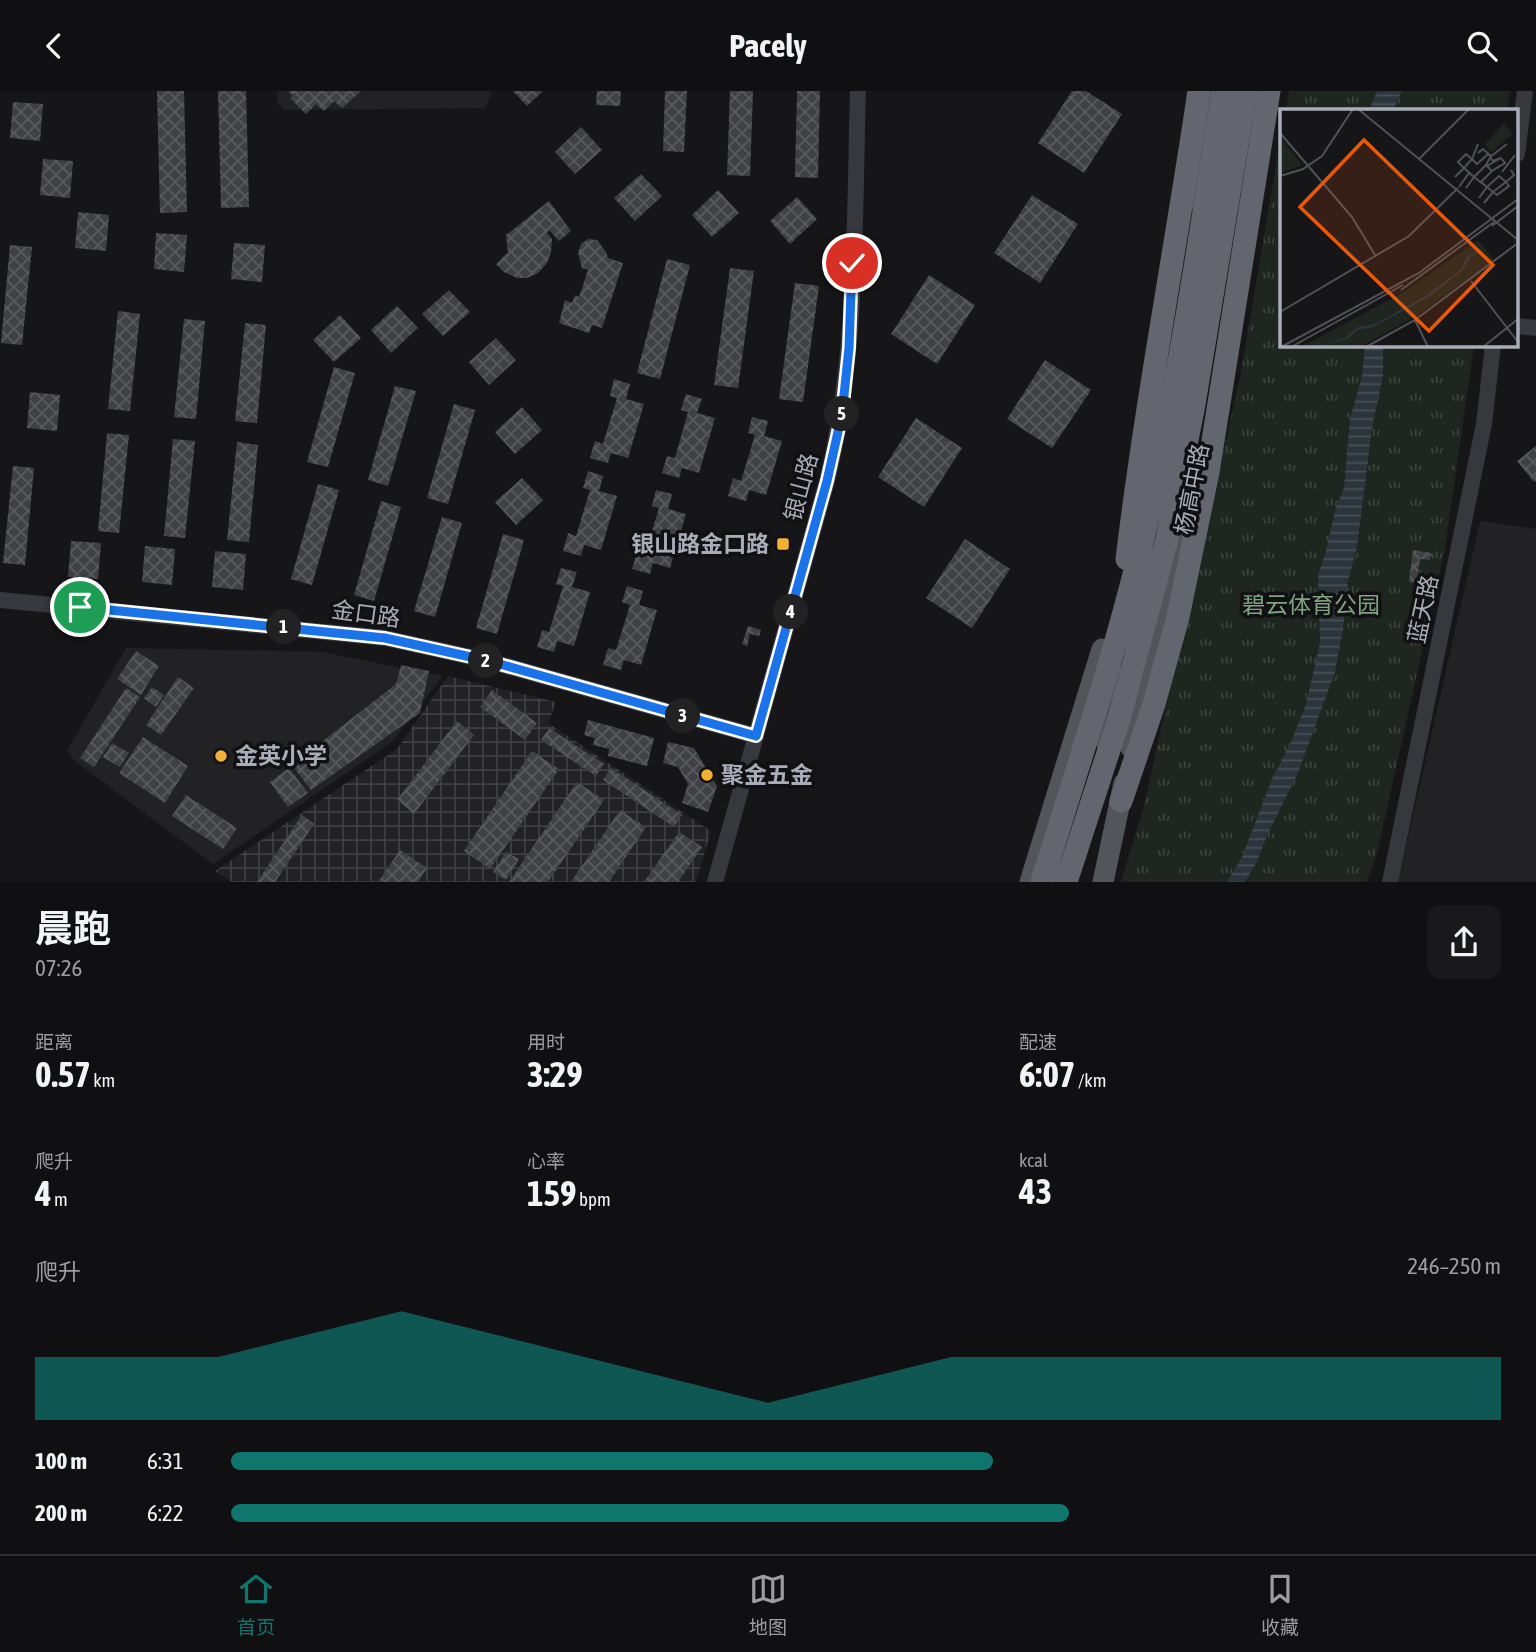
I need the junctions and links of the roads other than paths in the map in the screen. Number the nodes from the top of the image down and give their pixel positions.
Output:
1 (858, 91) edge
2 (1199, 91) edge
3 (1211, 91) edge
4 (1223, 91) edge
5 (1246, 91) edge
6 (1258, 91) edge
7 (1269, 91) edge
8 (1525, 91) edge
9 (1518, 146) edge
10 (1518, 326) edge
11 (1536, 328) edge
12 (1493, 347) edge
13 (1127, 559) junction
14 (0, 600) edge
15 (1114, 611) junction
16 (756, 736) junction
17 (1121, 801) junction
18 (715, 882) edge
19 (1030, 882) edge
20 (1042, 882) edge
21 (1066, 882) edge
22 (1078, 882) edge
23 (1103, 882) edge
24 (1390, 882) edge

1 - 16 street, 银山路
2 - 13 highway
3 - 13 main road, 杨高中路
4 - 20 highway, 杨高中路, bridge
5 - 21 highway, 杨高中路, bridge
6 - 17 main road, 杨高中路
7 - 17 highway
8 - 9 street
10 - 11 street
12 - 24 street, 蓝天路
13 - 15 main road, 杨高中路
14 - 16 street, 金口路
15 - 19 main road
15 - 22 main road, 杨高中路
16 - 18 street, 银山路
17 - 23 main road, 杨高中路

